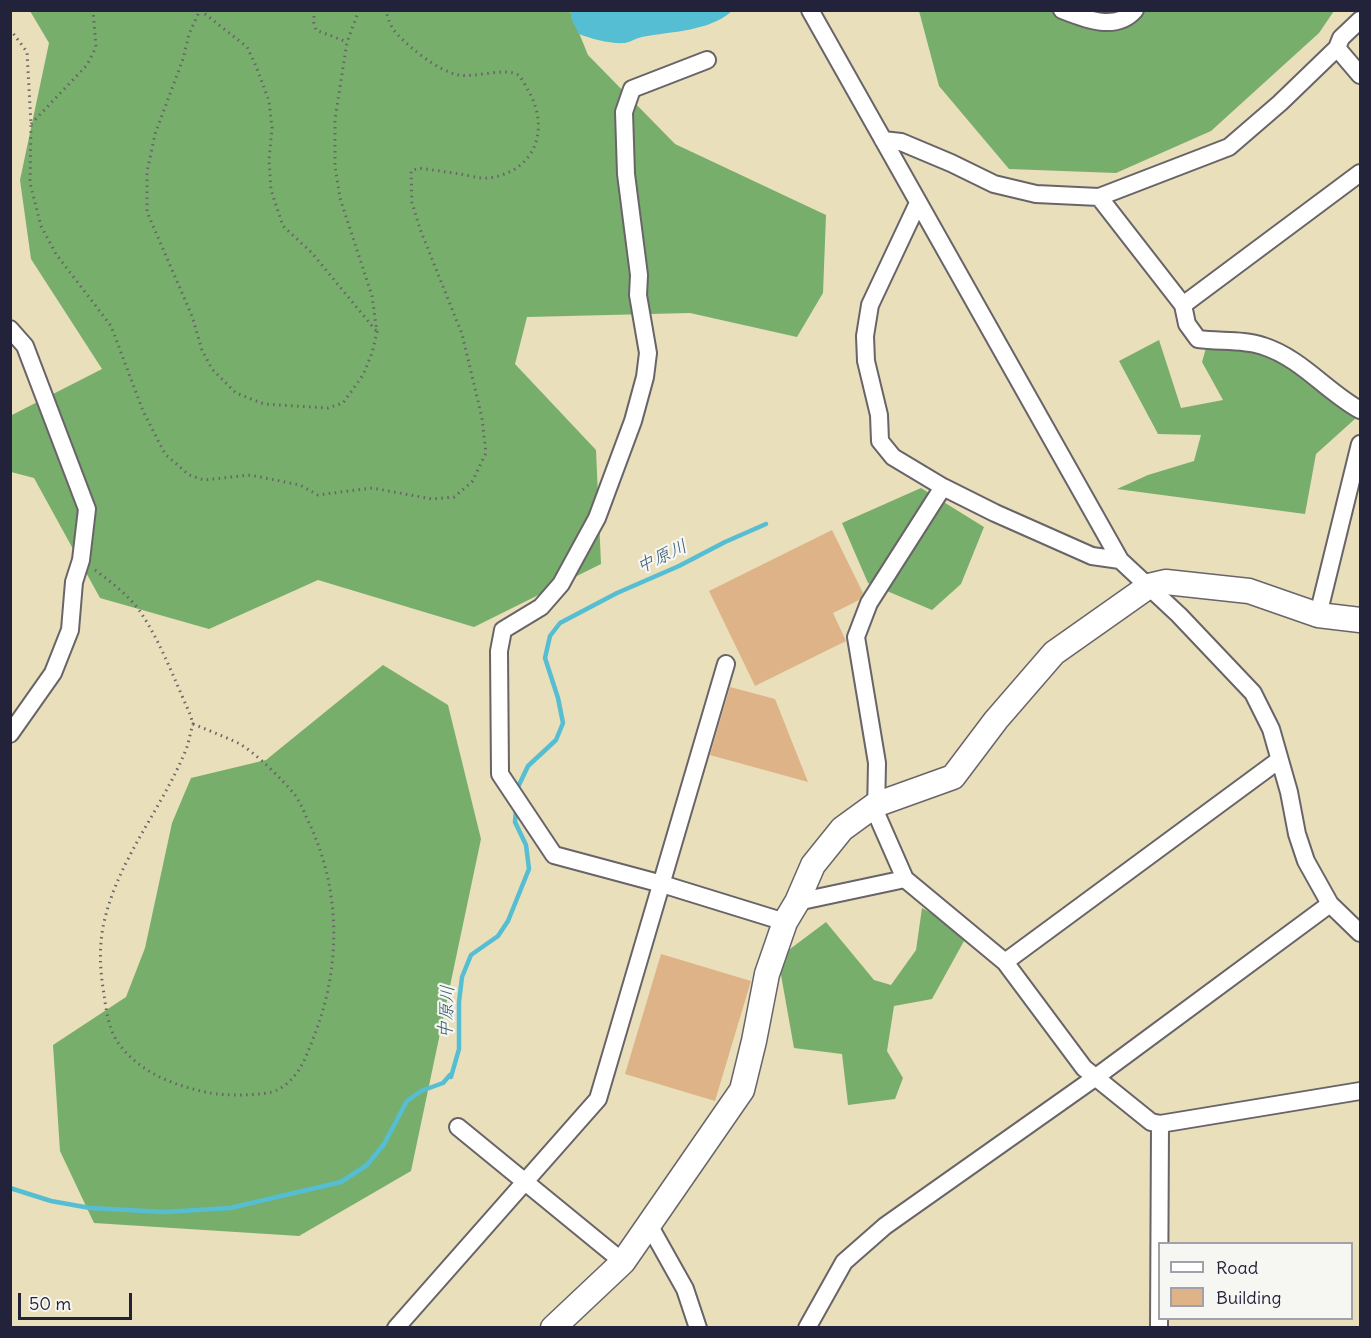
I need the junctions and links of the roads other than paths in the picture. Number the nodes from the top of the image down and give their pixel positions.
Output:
1 (810, 10) edge
2 (1062, 10) edge
3 (1135, 10) edge
4 (1360, 20) edge
5 (1337, 48) junction
6 (707, 60) dead end
7 (1360, 75) edge
8 (883, 140) junction
9 (1360, 174) edge
10 (1099, 197) junction
11 (918, 203) junction
12 (1184, 305) junction
13 (10, 329) edge
14 (1360, 410) edge
15 (1360, 444) edge
16 (943, 487) junction
17 (1120, 560) junction
18 (1149, 586) junction
19 (1318, 615) junction
20 (1360, 620) edge
21 (726, 664) dead end
22 (10, 734) edge
23 (1280, 760) junction
24 (875, 805) junction
25 (905, 879) junction
26 (662, 884) junction
27 (1330, 904) junction
28 (791, 912) junction
29 (1360, 933) edge
30 (1005, 962) junction
31 (1096, 1077) junction
32 (1360, 1091) edge
33 (1160, 1124) junction
34 (458, 1126) dead end
35 (526, 1183) junction
36 (648, 1223) junction
37 (1159, 1242) edge
38 (623, 1262) junction
39 (396, 1328) edge
40 (553, 1328) edge
41 (698, 1328) edge
42 (807, 1328) edge

1 - 8 street
2 - 3 street
4 - 5 street
5 - 7 street
5 - 10 street
6 - 26 street
8 - 10 street
8 - 11 street
9 - 12 street
10 - 12 street
11 - 16 street
11 - 17 street
12 - 14 street
13 - 22 street
15 - 19 street
16 - 17 street
16 - 24 street
17 - 18 street
18 - 19 street
18 - 23 street
18 - 24 street
19 - 20 street
21 - 26 street
23 - 27 street
23 - 30 street
24 - 25 street
24 - 28 street
25 - 28 street
25 - 30 street
26 - 28 street
26 - 35 street
27 - 29 street
27 - 31 street
28 - 36 street
30 - 31 street
31 - 33 street
31 - 42 street
32 - 33 street
33 - 37 street
34 - 35 street
35 - 38 street
35 - 39 street
36 - 38 street
36 - 41 street
38 - 40 street

